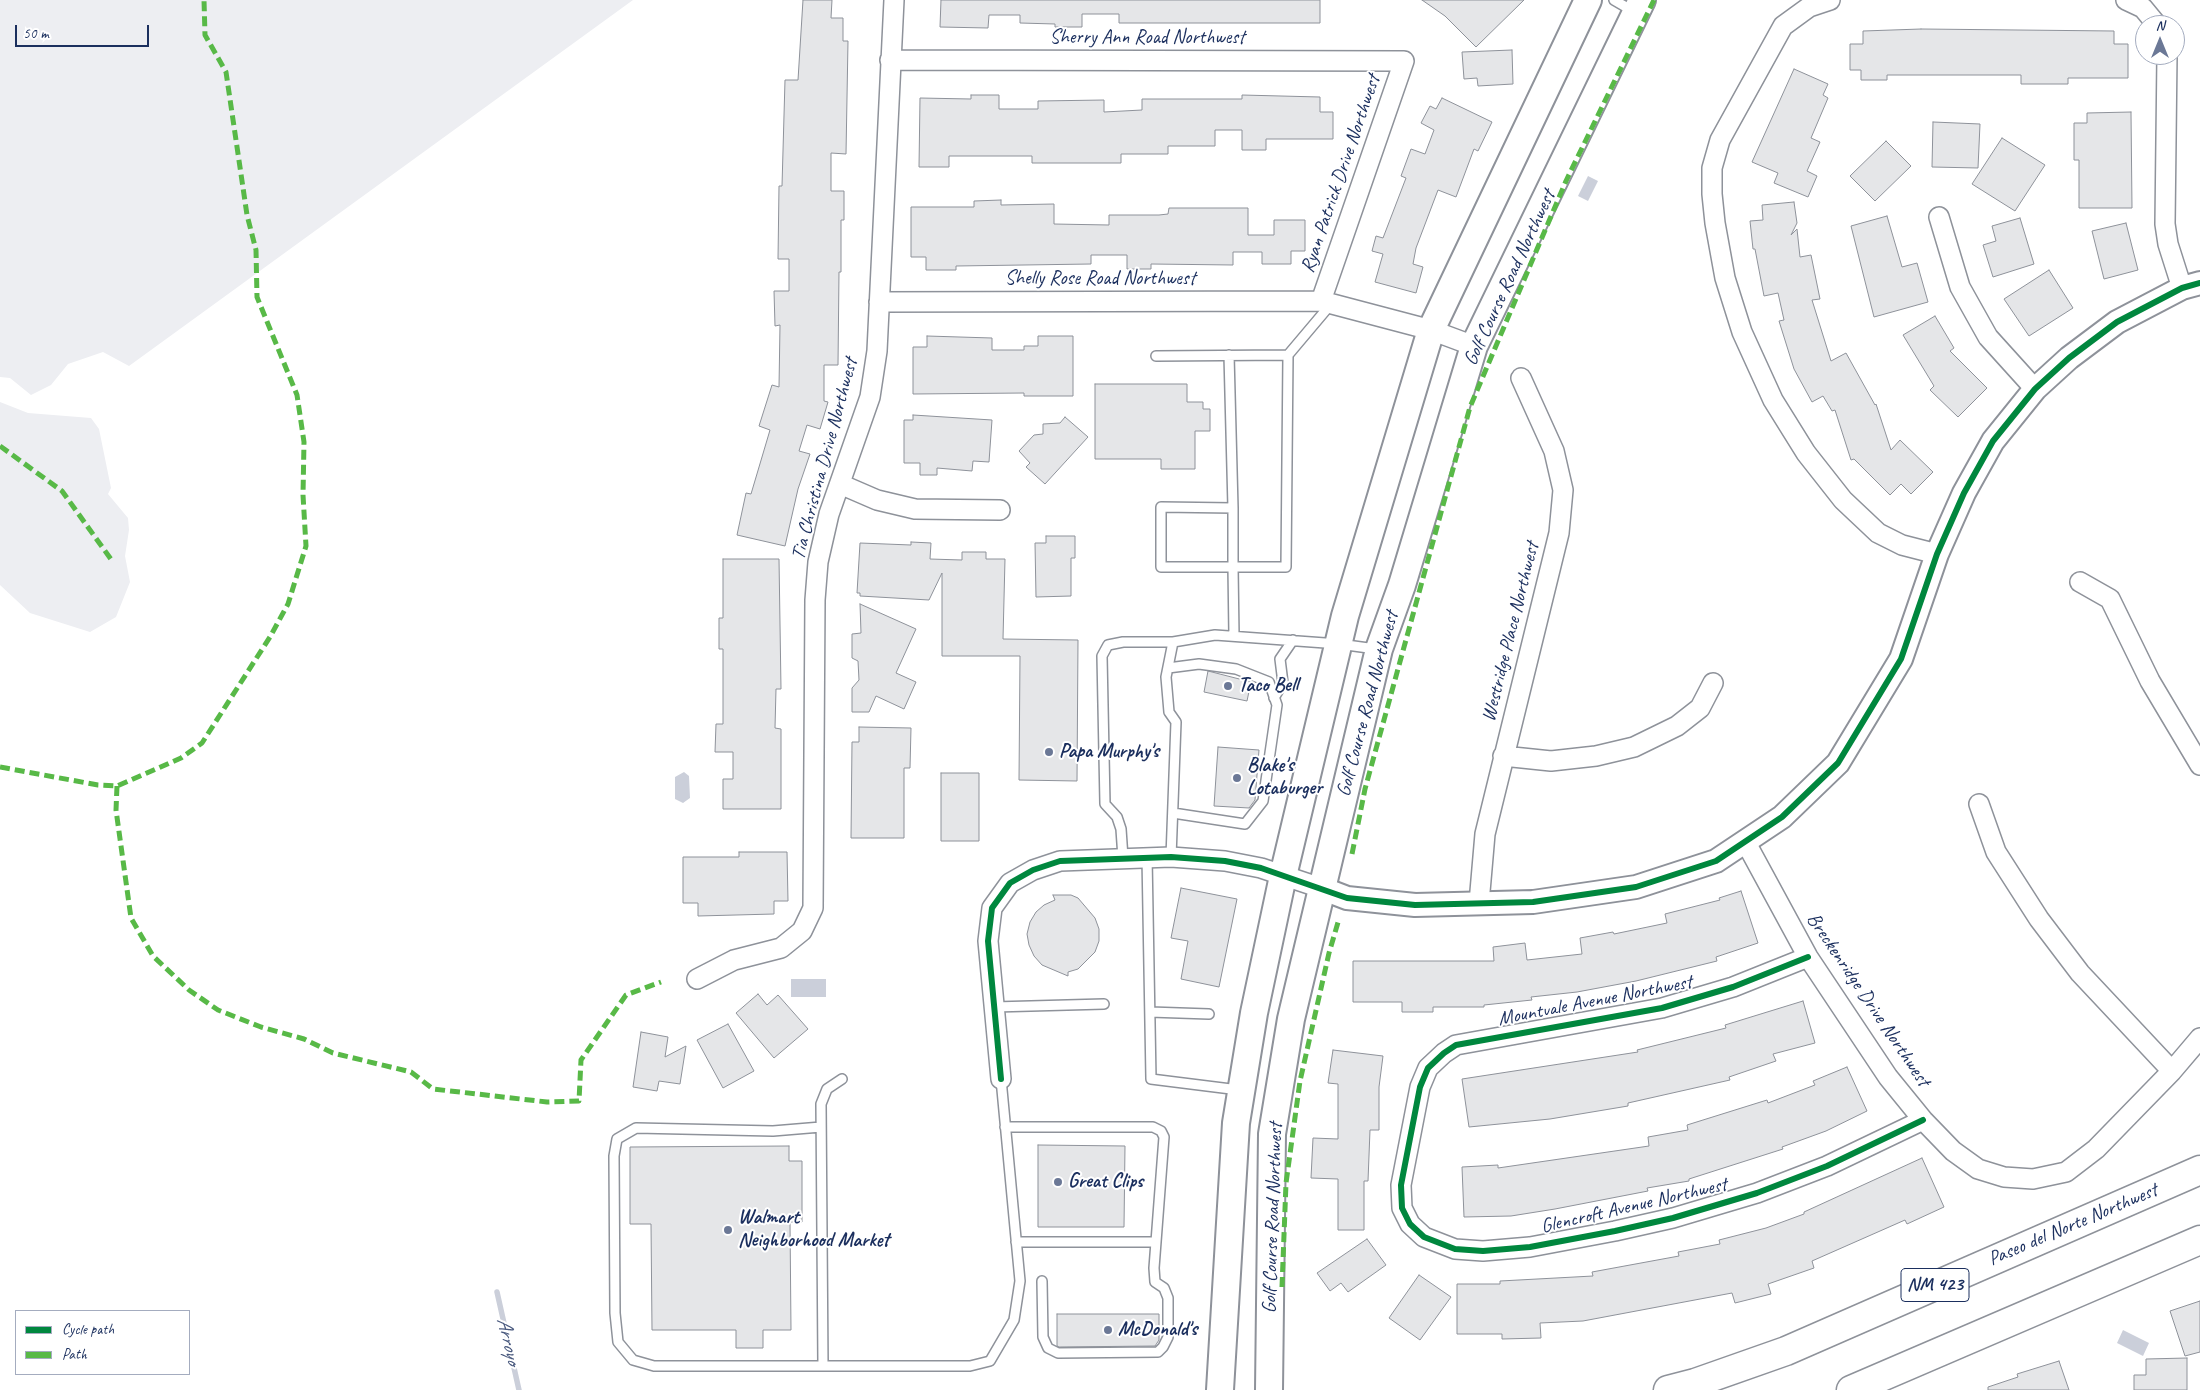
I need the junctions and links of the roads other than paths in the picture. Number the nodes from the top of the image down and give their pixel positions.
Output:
1 (894, 0) edge
2 (1588, 0) edge
3 (1830, 0) edge
4 (2126, 0) edge
5 (1630, 4) edge
6 (2149, 15) edge
7 (890, 60) junction
8 (1404, 61) joint
9 (2166, 65) edge
10 (1939, 217) dead end
11 (2191, 286) edge
12 (879, 302) junction
13 (1326, 302) junction
14 (1431, 330) junction
15 (1474, 346) junction
16 (1288, 355) junction
17 (1156, 356) dead end
18 (1229, 356) junction
19 (1521, 378) dead end
20 (2035, 389) junction
21 (840, 484) junction
22 (1233, 508) junction
23 (1000, 510) dead end
24 (1938, 554) junction
25 (1234, 568) junction
26 (2080, 582) dead end
27 (1234, 636) junction
28 (1293, 640) junction
29 (1173, 642) junction
30 (1339, 644) junction
31 (1379, 649) junction
32 (1168, 668) junction
33 (1713, 682) dead end
34 (1274, 698) junction
35 (1503, 756) junction
36 (2200, 765) edge
37 (1979, 804) dead end
38 (1173, 813) junction
39 (1745, 842) junction
40 (1147, 857) junction
41 (1124, 858) junction
42 (1171, 858) junction
43 (1283, 876) junction
44 (1321, 888) junction
45 (1479, 903) junction
46 (1808, 957) junction
47 (697, 979) dead end
48 (1104, 1004) dead end
49 (994, 1007) junction
50 (1150, 1012) junction
51 (1209, 1014) dead end
52 (2200, 1038) edge
53 (2172, 1071) junction
54 (842, 1079) dead end
55 (1001, 1079) joint
56 (1241, 1091) junction
57 (1923, 1120) junction
58 (821, 1127) junction
59 (1005, 1127) junction
60 (2200, 1170) edge
61 (2200, 1240) edge
62 (1016, 1242) junction
63 (1156, 1242) junction
64 (1455, 1250) joint
65 (1042, 1282) dead end
66 (823, 1366) junction
67 (1220, 1390) edge
68 (1269, 1390) edge
69 (1668, 1390) edge
70 (1851, 1390) edge

1 - 7 street, Tia Christina Drive Northwest
2 - 14 main road, Golf Course Road Northwest
3 - 24 street
4 - 6 street
5 - 15 main road, Golf Course Road Northwest
7 - 8 street, Sherry Ann Road Northwest
7 - 12 street, Tia Christina Drive Northwest
8 - 13 street, Ryan Patrick Drive Northwest
9 - 11 street
10 - 20 street
11 - 20 street
12 - 13 street, Shelly Rose Road Northwest
12 - 21 street, Tia Christina Drive Northwest
13 - 14 street
13 - 16 lane
14 - 15 street
14 - 30 main road, Golf Course Road Northwest
15 - 31 main road, Golf Course Road Northwest
16 - 18 lane
16 - 25 lane
17 - 18 lane
18 - 22 lane
19 - 35 street, Westridge Place Northwest
20 - 24 street
21 - 23 street
21 - 47 street, Tia Christina Drive Northwest
22 - 25 lane
22 - 25 lane
24 - 39 street
25 - 27 lane
26 - 36 street
27 - 28 lane
27 - 29 lane
28 - 30 lane
28 - 34 lane
29 - 32 lane
29 - 41 lane
30 - 31 lane
30 - 43 main road, Golf Course Road Northwest
31 - 44 main road, Golf Course Road Northwest
32 - 34 lane
32 - 38 lane
33 - 35 street
34 - 38 lane
35 - 45 street, Westridge Place Northwest
37 - 53 street
38 - 42 lane
39 - 45 street
39 - 46 street, Breckenridge Drive Northwest
40 - 41 street
40 - 42 street
40 - 50 lane
41 - 49 street
42 - 43 street
43 - 44 street
43 - 56 main road, Golf Course Road Northwest
44 - 45 street
44 - 68 main road, Golf Course Road Northwest
46 - 57 street, Breckenridge Drive Northwest
46 - 64 street, Mountvale Avenue Northwest
48 - 49 lane
49 - 55 street
50 - 51 lane
50 - 56 lane
52 - 53 street, Breckenridge Drive Northwest
53 - 57 street, Breckenridge Drive Northwest
54 - 58 lane
55 - 59 lane
56 - 67 main road, Golf Course Road Northwest
57 - 64 street, Glencroft Avenue Northwest
58 - 66 lane
58 - 66 lane
59 - 62 lane
59 - 63 lane
60 - 69 main road, Paseo del Norte Northwest / NM 423
61 - 70 main road
62 - 63 lane
62 - 66 lane
63 - 65 lane

